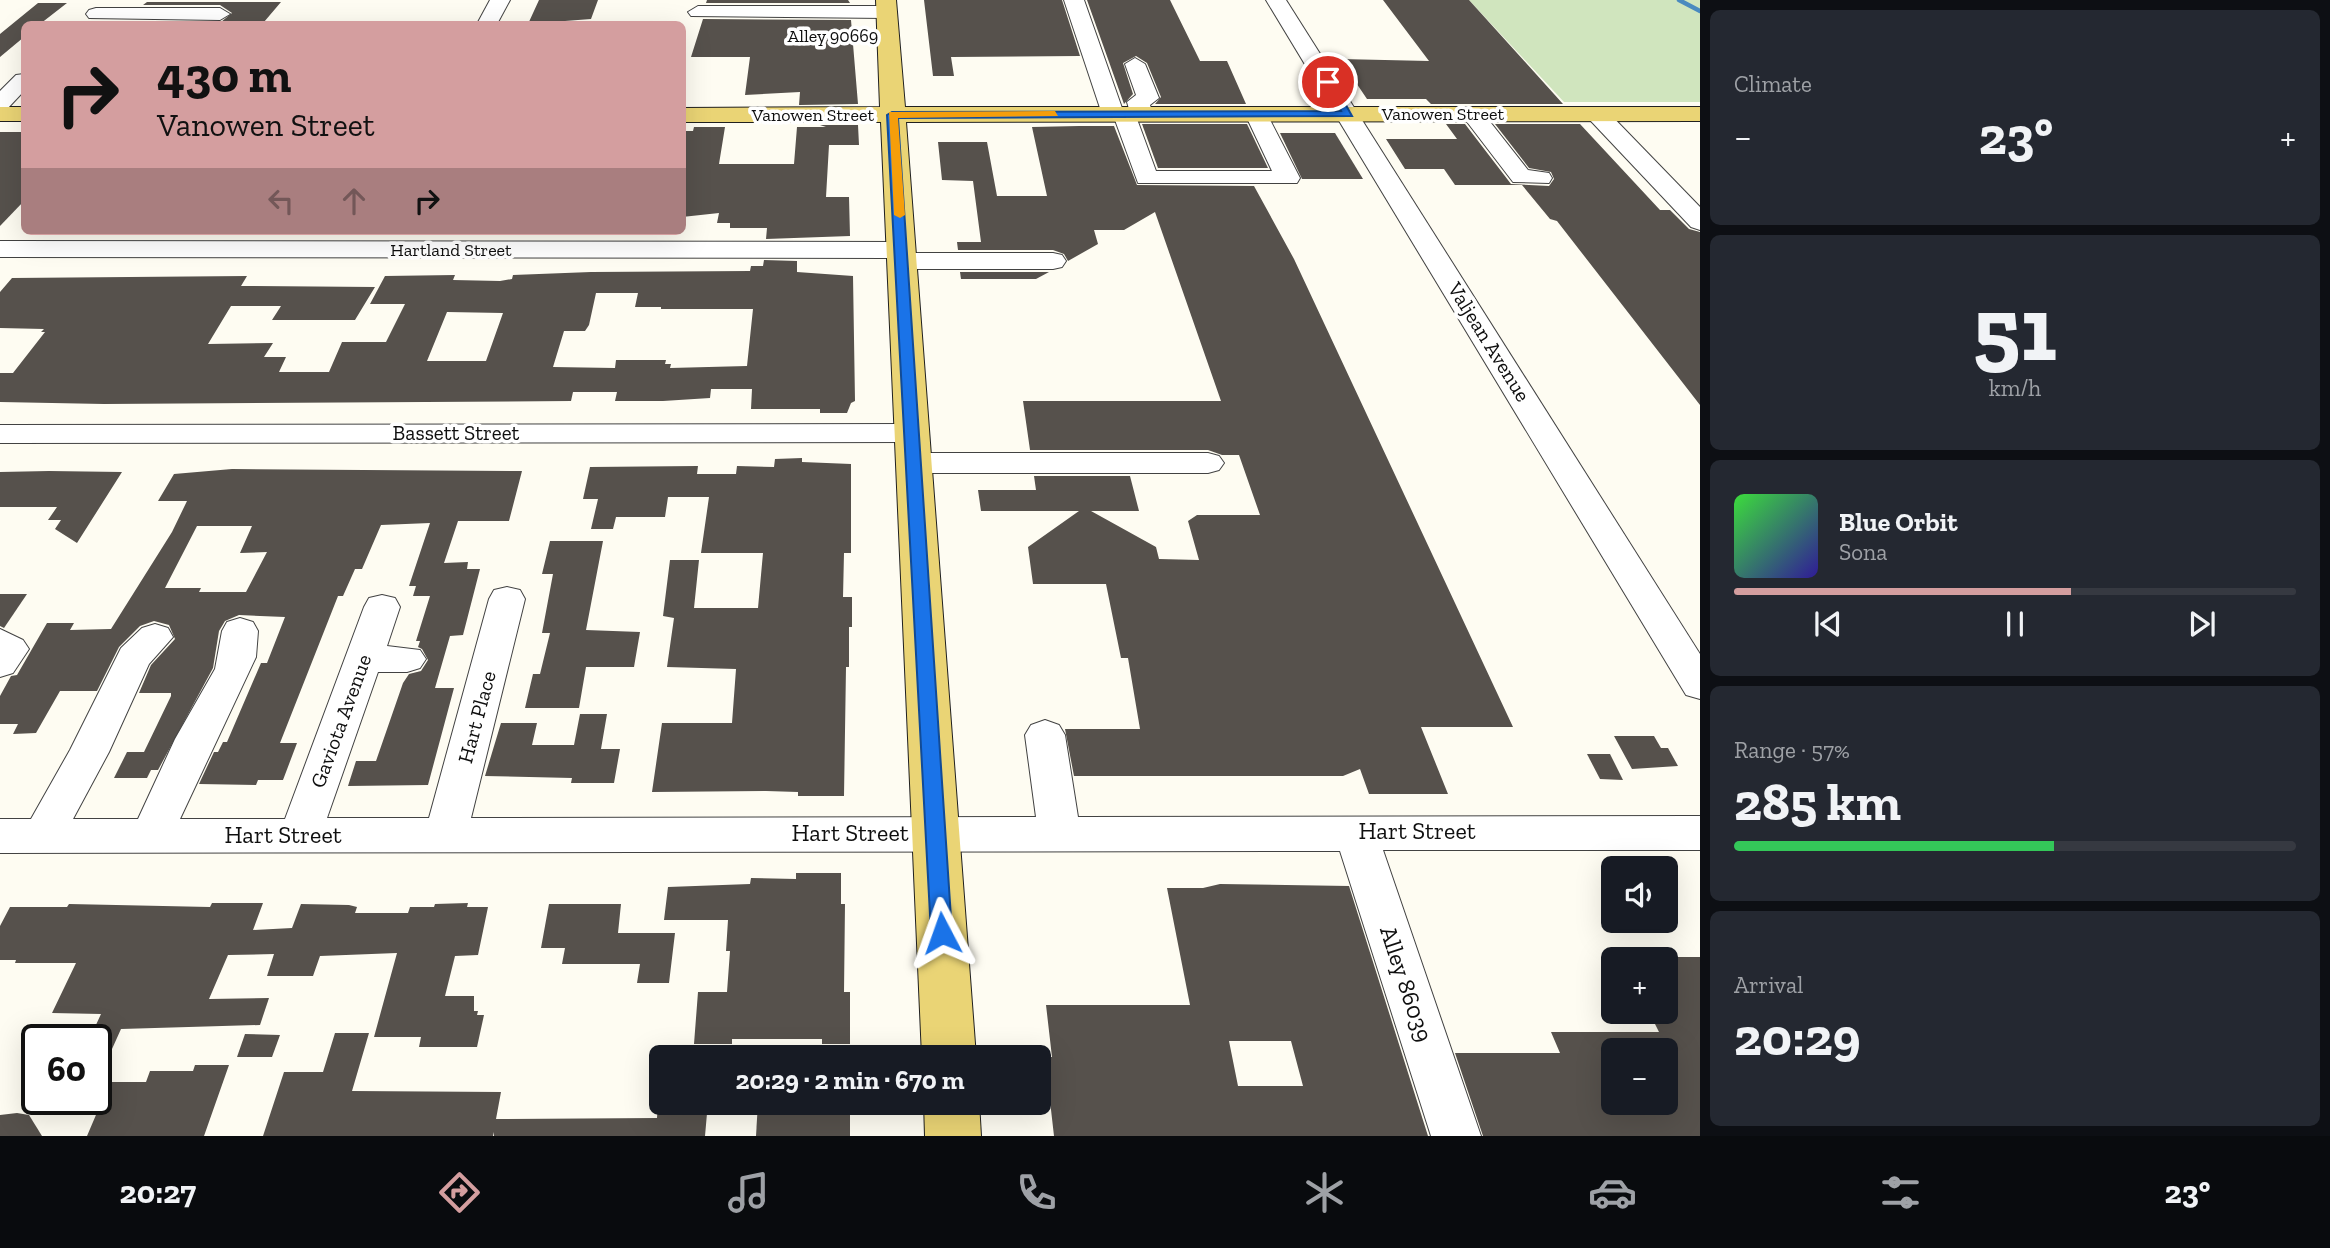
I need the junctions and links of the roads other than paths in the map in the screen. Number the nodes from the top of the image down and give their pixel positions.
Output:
1 (111, 0) edge
2 (499, 0) edge
3 (1074, 0) edge
4 (1276, 0) edge
5 (886, 6) edge
6 (698, 12) dead end
7 (220, 14) dead end
8 (90, 19) edge
9 (488, 21) edge
10 (864, 36) dead end
11 (888, 36) junction
12 (1136, 64) dead end
13 (21, 83) edge
14 (0, 103) edge
15 (1132, 110) junction
16 (0, 114) edge
17 (21, 114) edge
18 (1256, 114) junction
19 (1348, 114) junction
20 (1472, 114) junction
21 (1597, 114) junction
22 (1700, 114) edge
23 (686, 115) edge
24 (892, 115) junction
25 (1540, 178) dead end
26 (1700, 222) edge
27 (0, 249) edge
28 (902, 256) junction
29 (1053, 261) dead end
30 (0, 433) edge
31 (913, 447) junction
32 (1208, 463) dead end
33 (507, 599) dead end
34 (382, 607) dead end
35 (240, 631) dead end
36 (155, 637) dead end
37 (0, 642) edge
38 (363, 659) junction
39 (407, 659) dead end
40 (0, 664) edge
41 (1700, 685) edge
42 (1045, 735) dead end
43 (1059, 832) junction
44 (1355, 832) junction
45 (936, 833) junction
46 (1700, 833) edge
47 (152, 835) junction
48 (300, 835) junction
49 (446, 835) junction
50 (0, 836) edge
51 (43, 836) junction
52 (948, 1045) edge
53 (952, 1115) edge
54 (953, 1136) edge
55 (1456, 1136) edge

1 - 8 street
2 - 9 street
3 - 15 street
4 - 19 street, Valjean Avenue
5 - 6 street
5 - 11 main road
7 - 8 street
10 - 11 street, Alley 90669
11 - 24 main road
12 - 15 street
13 - 14 street
15 - 18 main road, Vanowen Street
15 - 18 street
15 - 24 main road, Vanowen Street
16 - 17 main road
18 - 19 main road, Vanowen Street
19 - 20 main road, Vanowen Street
19 - 41 street, Valjean Avenue
20 - 21 main road, Vanowen Street
20 - 25 street
21 - 22 main road, Vanowen Street
21 - 26 street
23 - 24 main road, Vanowen Street
24 - 28 main road
27 - 28 street, Hartland Street
28 - 29 street, Hartland Street
28 - 31 main road
30 - 31 street, Bassett Street
31 - 32 street, Bassett Street
31 - 45 main road
33 - 49 street, Hart Place
34 - 38 street, Gaviota Avenue
35 - 47 street
36 - 51 street
37 - 40 street
38 - 39 street
38 - 48 street, Gaviota Avenue
42 - 43 street
43 - 44 street, Hart Street
43 - 45 street, Hart Street
44 - 46 street, Hart Street
44 - 55 street, Alley 86039
45 - 49 street, Hart Street
45 - 52 main road
47 - 48 street, Hart Street
47 - 51 street, Hart Street
48 - 49 street, Hart Street
50 - 51 street, Hart Street
53 - 54 main road

